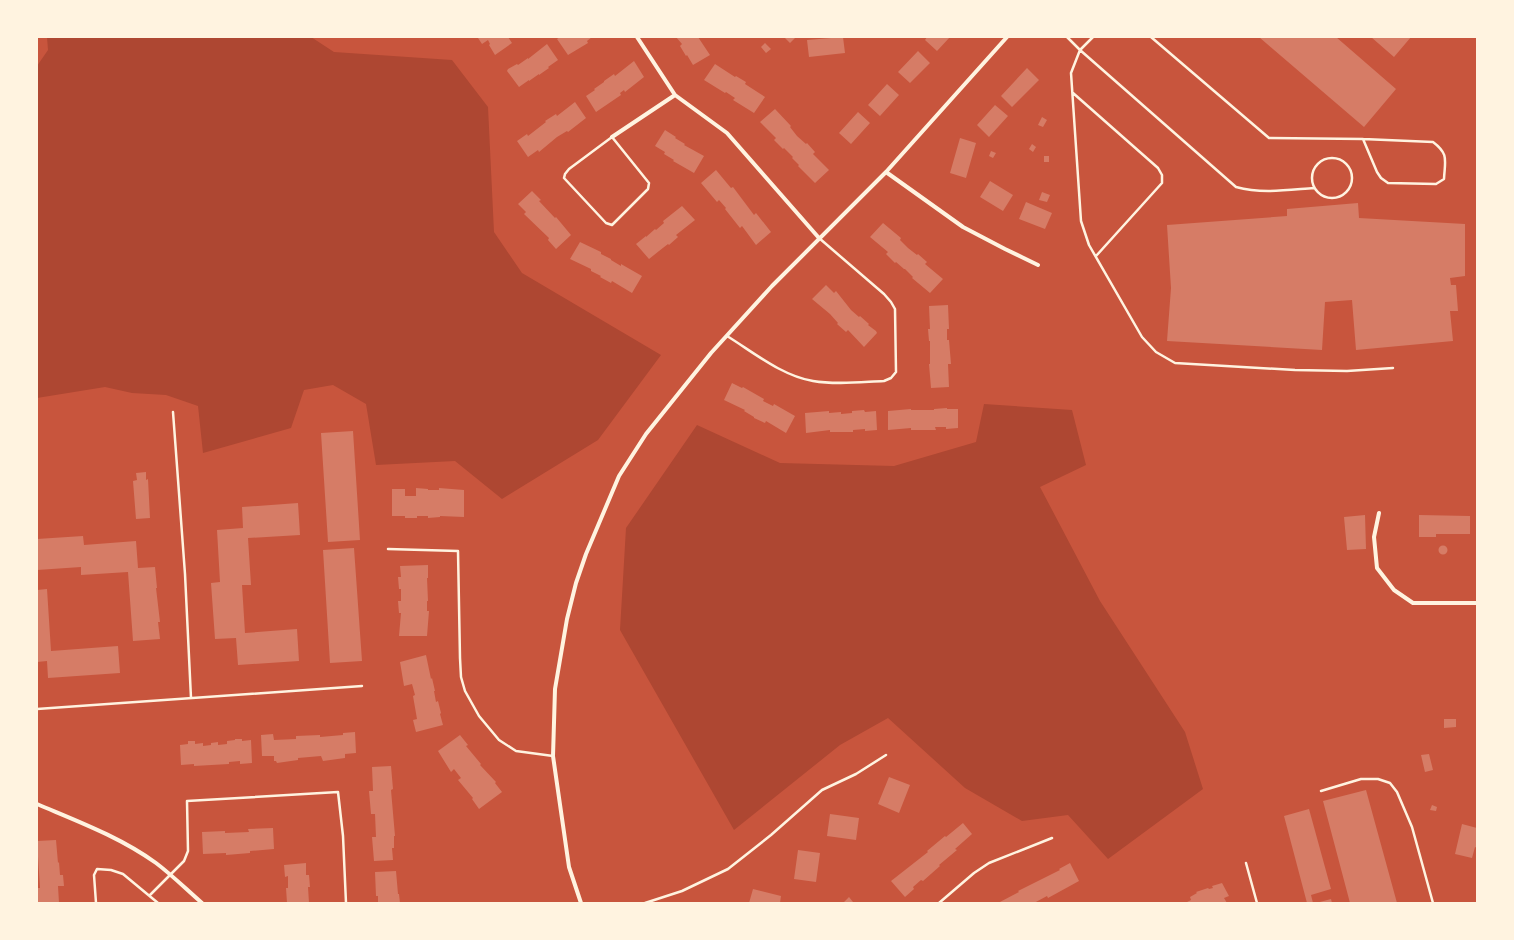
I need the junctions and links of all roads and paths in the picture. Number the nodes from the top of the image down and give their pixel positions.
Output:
1 (637, 37) edge
2 (1007, 37) edge
3 (1067, 37) edge
4 (1092, 37) edge
5 (1151, 37) edge
6 (1080, 50) junction
7 (1073, 93) junction
8 (675, 95) junction
9 (612, 137) junction
10 (1363, 139) junction
11 (886, 172) junction
12 (1314, 188) junction
13 (819, 238) junction
14 (1096, 256) junction
15 (1038, 265) dead end
16 (727, 336) junction
17 (1393, 368) dead end
18 (173, 412) dead end
19 (1379, 513) dead end
20 (388, 549) dead end
21 (1477, 603) edge
22 (362, 686) dead end
23 (191, 698) junction
24 (37, 709) edge
25 (886, 755) dead end
26 (553, 756) junction
27 (1321, 791) dead end
28 (37, 804) edge
29 (1052, 838) dead end
30 (1246, 863) dead end
31 (170, 875) junction
32 (150, 895) junction
33 (96, 903) edge
34 (158, 903) edge
35 (202, 903) edge
36 (346, 903) edge
37 (582, 903) edge
38 (645, 903) edge
39 (939, 903) edge
40 (1257, 903) edge
41 (1433, 903) edge

1 - 8 street
2 - 11 street
3 - 6 lane
4 - 6 lane
5 - 10 lane
6 - 7 lane
6 - 12 lane
7 - 14 lane
7 - 14 lane
8 - 9 street
8 - 13 street
9 - 9 lane
10 - 10 lane
11 - 13 street
11 - 15 street
12 - 12 lane
13 - 16 street
13 - 16 lane
14 - 17 lane
16 - 26 street
18 - 23 lane
19 - 21 street
20 - 26 lane
22 - 23 lane
23 - 24 lane
25 - 38 lane
26 - 37 street
27 - 41 lane
28 - 31 street
29 - 39 lane
30 - 40 lane
31 - 32 lane
31 - 35 street
31 - 36 lane
32 - 33 lane
32 - 34 lane

